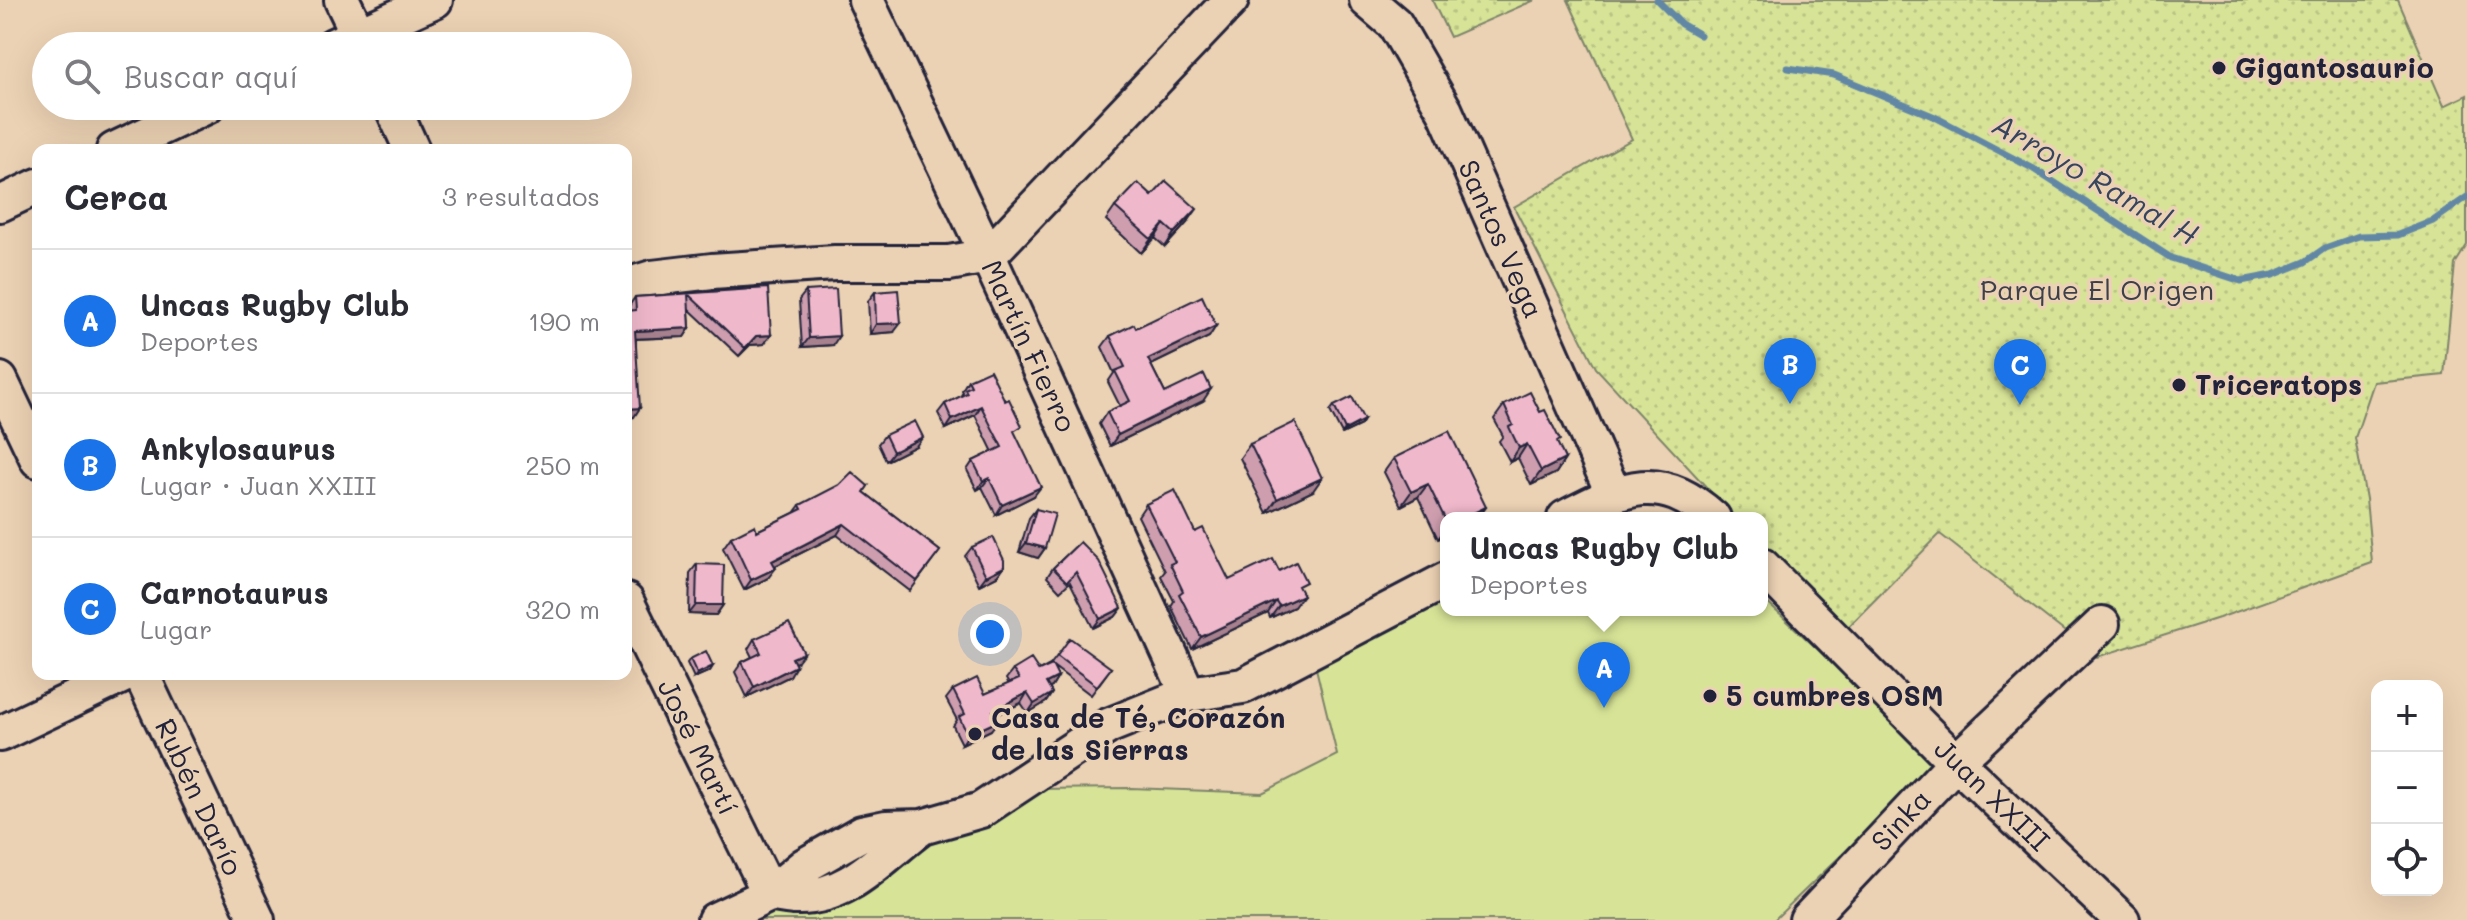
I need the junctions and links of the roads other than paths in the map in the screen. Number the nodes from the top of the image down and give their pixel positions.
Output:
1 (342, 0) edge
2 (435, 0) edge
3 (866, 0) edge
4 (1231, 0) edge
5 (1367, 0) edge
6 (350, 32) edge
7 (372, 32) edge
8 (177, 120) edge
9 (398, 120) edge
10 (127, 144) edge
11 (409, 144) edge
12 (32, 189) edge
13 (0, 204) edge
14 (988, 256) junction
15 (632, 284) edge
16 (0, 380) edge
17 (32, 447) edge
18 (1613, 493) junction
19 (1577, 512) edge
20 (1706, 512) edge
21 (1768, 572) edge
22 (1440, 583) edge
23 (632, 613) edge
24 (2102, 624) dead end
25 (113, 680) edge
26 (144, 680) edge
27 (1188, 694) junction
28 (0, 734) edge
29 (1956, 762) junction
30 (770, 894) junction
31 (257, 920) edge
32 (715, 920) edge
33 (1807, 920) edge
34 (2122, 920) edge

1 - 6 street
2 - 7 street
3 - 14 street, Martín Fierro
4 - 14 street
5 - 18 street, Santos Vega
8 - 10 street
9 - 11 street
12 - 13 street
14 - 15 street
14 - 27 street, Martín Fierro
16 - 17 street
18 - 19 street
18 - 20 street
21 - 29 street, Juan XXIII
22 - 27 street
23 - 30 street, José Martí
24 - 29 street, Sinka
25 - 28 street
26 - 31 street, Rubén Darío
27 - 30 street
29 - 33 street, Sinka
29 - 34 street, Juan XXIII
30 - 32 street

